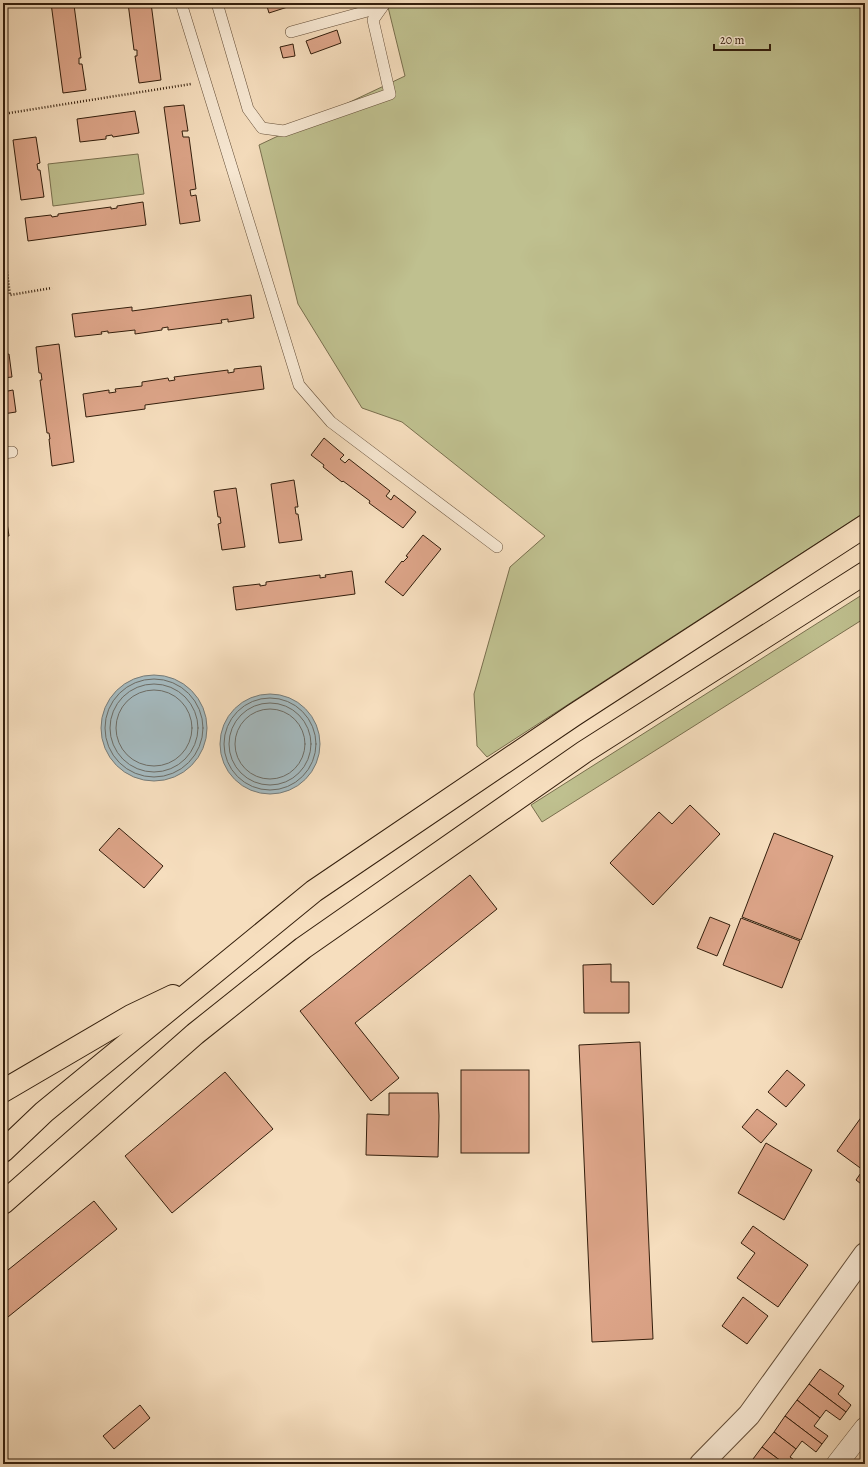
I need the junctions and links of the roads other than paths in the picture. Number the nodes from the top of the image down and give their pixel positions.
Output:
1 (182, 3) edge
2 (217, 3) edge
3 (383, 5) edge
4 (291, 32) dead end
5 (865, 526) edge
6 (497, 547) dead end
7 (865, 573) edge
8 (205, 980) junction
9 (8, 1083) edge
10 (3, 1151) edge
11 (3, 1203) edge
12 (865, 1254) edge
13 (865, 1428) edge
14 (702, 1464) edge
15 (837, 1464) edge

1 - 6 lane
2 - 3 lane
3 - 4 lane
5 - 8 main road
7 - 11 main road
8 - 9 main road
8 - 10 main road
12 - 14 street
13 - 15 street

